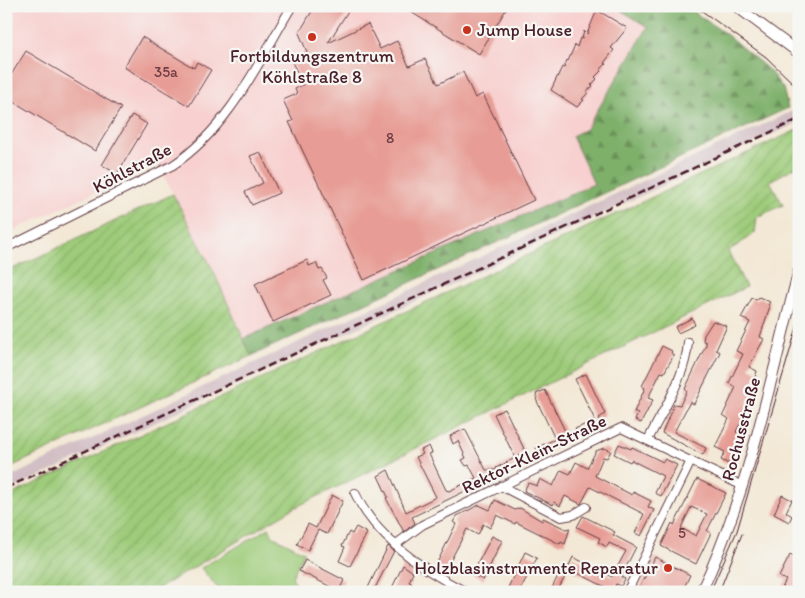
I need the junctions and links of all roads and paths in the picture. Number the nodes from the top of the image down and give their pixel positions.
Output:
1 (292, 6) edge
2 (736, 6) edge
3 (799, 54) edge
4 (6, 248) edge
5 (799, 270) edge
6 (688, 342) dead end
7 (648, 440) junction
8 (691, 461) junction
9 (501, 486) junction
10 (743, 486) junction
11 (355, 493) dead end
12 (586, 507) dead end
13 (395, 545) junction
14 (466, 592) edge
15 (627, 592) edge
16 (701, 592) edge

1 - 4 street, Köhlstraße
2 - 3 street
5 - 10 street, Rochusstraße
6 - 7 street
7 - 8 street, Rektor-Klein-Straße
7 - 9 street, Rektor-Klein-Straße
8 - 10 street, Rektor-Klein-Straße
8 - 15 street
9 - 12 street
9 - 13 street, Rektor-Klein-Straße
10 - 16 street, Rochusstraße
11 - 13 street
13 - 14 street

